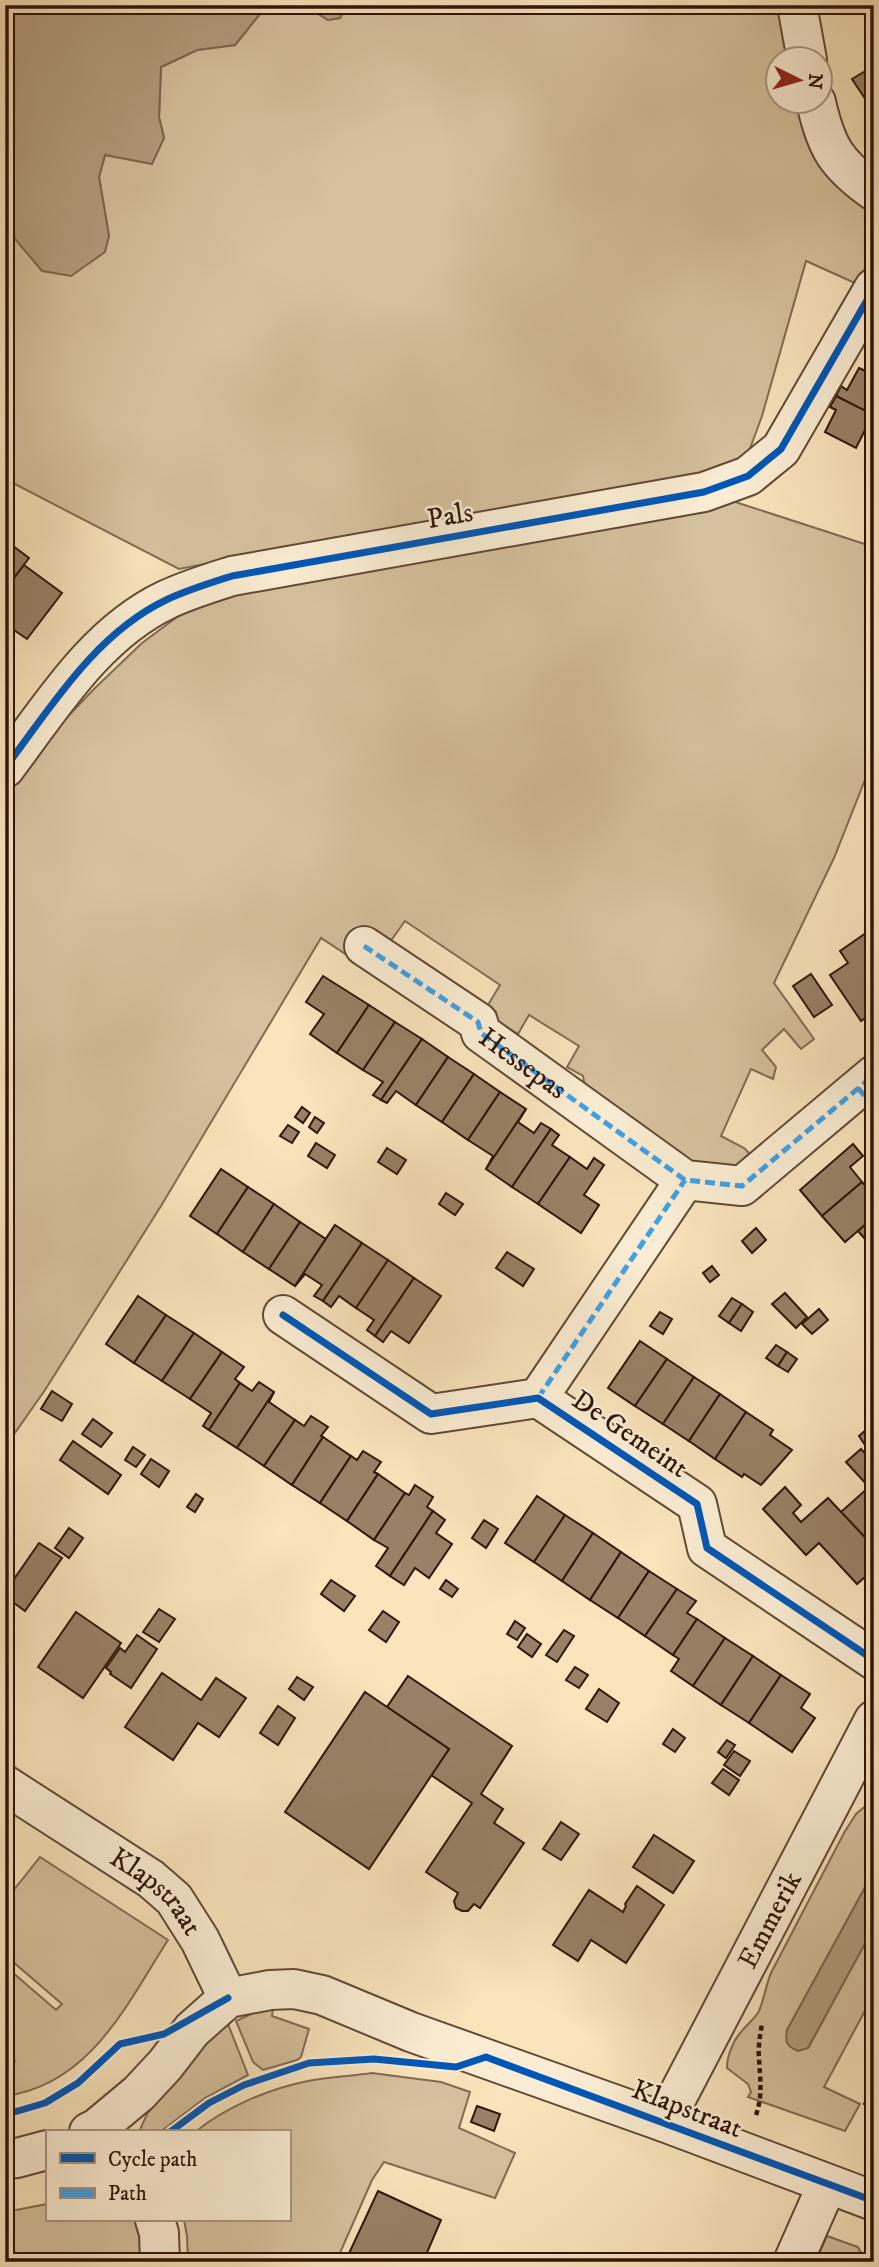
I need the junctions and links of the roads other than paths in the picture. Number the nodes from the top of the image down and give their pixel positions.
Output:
1 (797, 5) edge
2 (804, 46) edge
3 (820, 116) edge
4 (874, 191) edge
5 (874, 288) edge
6 (5, 768) edge
7 (364, 946) dead end
8 (869, 1090) edge
9 (685, 1180) junction
10 (283, 1315) dead end
11 (538, 1398) junction
12 (874, 1660) edge
13 (874, 1720) edge
14 (5, 1785) edge
15 (228, 1998) junction
16 (664, 2122) junction
17 (97, 2130) edge
18 (46, 2150) edge
19 (5, 2159) edge
20 (827, 2185) junction
21 (874, 2201) edge
22 (156, 2222) edge
23 (160, 2262) edge
24 (793, 2262) edge

1 - 2 street
3 - 4 street
5 - 6 street, Pals
7 - 9 street, Hessepas
8 - 9 street, Hessepas
9 - 11 street
10 - 11 street, De Gemeint
11 - 12 street, De Gemeint
13 - 16 street, Emmerik
14 - 15 street, Klapstraat
15 - 16 street, Klapstraat
15 - 17 street
16 - 20 street, Klapstraat
18 - 19 street
20 - 21 street, Klapstraat
20 - 24 street
22 - 23 street

